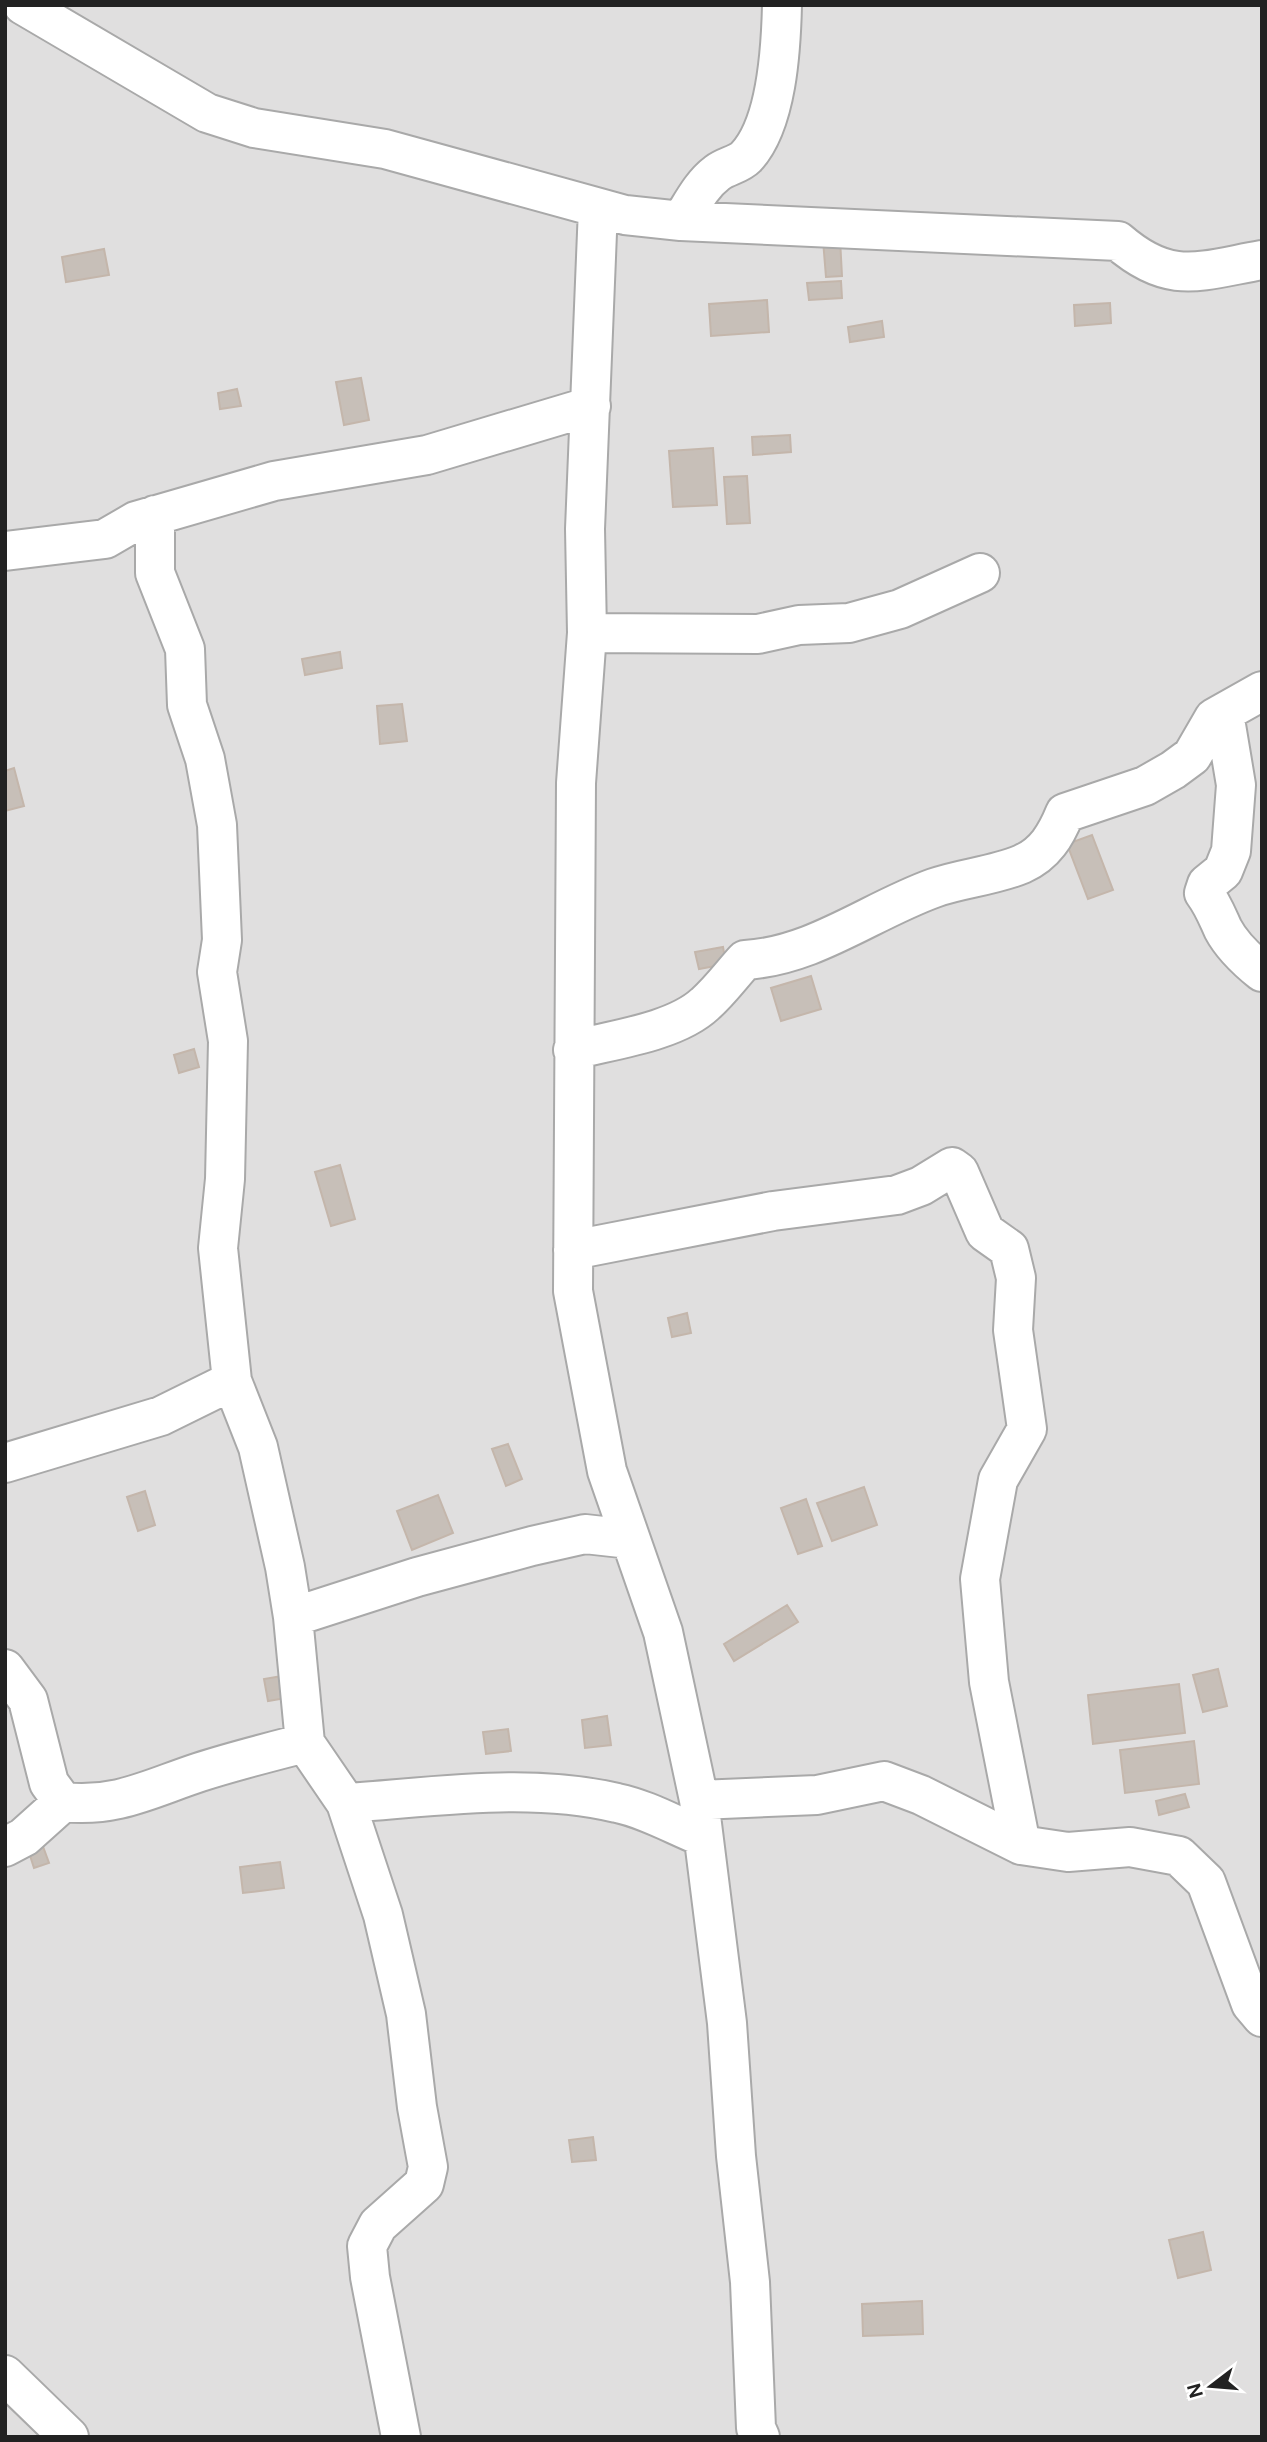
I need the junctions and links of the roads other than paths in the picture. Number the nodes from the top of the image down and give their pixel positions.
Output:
1 (23, 5) edge
2 (782, 5) edge
3 (598, 208) junction
4 (681, 220) junction
5 (1262, 260) edge
6 (591, 407) junction
7 (155, 515) junction
8 (105, 539) junction
9 (5, 551) edge
10 (155, 573) junction
11 (980, 573) dead end
12 (587, 632) junction
13 (1262, 691) edge
14 (1224, 713) junction
15 (1262, 972) edge
16 (573, 1049) junction
17 (573, 1250) junction
18 (232, 1381) junction
19 (5, 1463) edge
20 (630, 1539) junction
21 (293, 1617) junction
22 (5, 1670) edge
23 (305, 1743) junction
24 (64, 1802) junction
25 (346, 1803) junction
26 (700, 1818) junction
27 (1021, 1845) junction
28 (5, 1847) edge
29 (1262, 2017) edge
30 (5, 2375) edge
31 (756, 2434) edge
32 (68, 2437) edge
33 (401, 2437) edge

1 - 3 street
2 - 4 street
3 - 4 street
3 - 6 street
4 - 5 street
6 - 7 street
6 - 12 street
7 - 8 street
7 - 10 street
8 - 9 street
8 - 10 street
10 - 18 street
11 - 12 street
12 - 16 street
13 - 14 street
14 - 15 street
14 - 16 street
16 - 17 street
17 - 20 street
17 - 27 street
18 - 19 street
18 - 21 street
20 - 21 street
20 - 26 street
21 - 23 street
22 - 24 street
23 - 24 street
23 - 25 street
24 - 28 street
25 - 26 street
25 - 33 street
26 - 27 street
26 - 31 street
27 - 29 street
30 - 32 street

